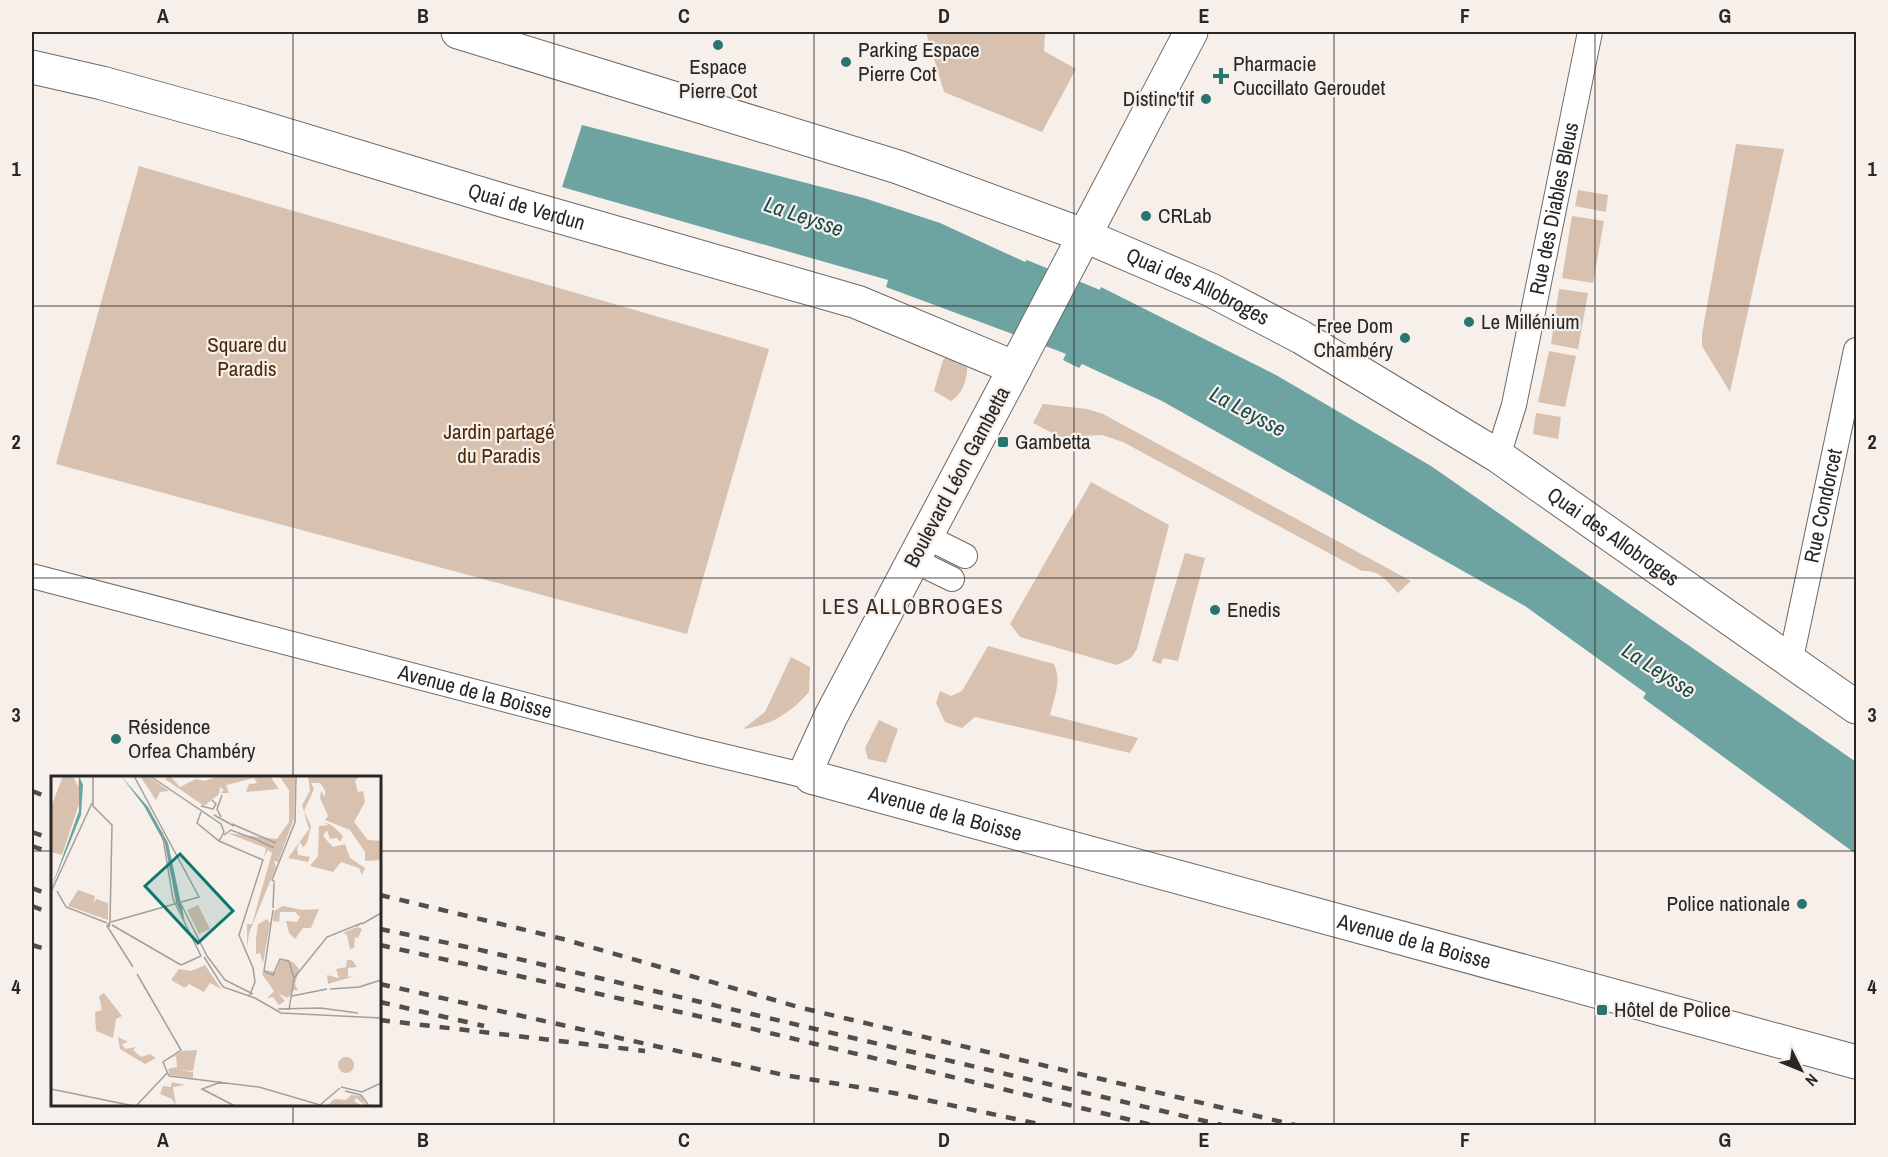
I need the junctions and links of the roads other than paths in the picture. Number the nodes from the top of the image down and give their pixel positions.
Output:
1 (458, 32) edge
2 (1191, 32) edge
3 (1590, 32) edge
4 (32, 67) edge
5 (1083, 235) junction
6 (1857, 350) edge
7 (1022, 354) junction
8 (1498, 456) junction
9 (919, 548) junction
10 (965, 556) dead end
11 (32, 576) edge
12 (952, 579) dead end
13 (1784, 658) junction
14 (1857, 707) edge
15 (811, 777) junction
16 (1857, 1062) edge

1 - 5 main road, Quai des Allobroges
2 - 5 main road
3 - 8 street, Rue des Diables Bleus
4 - 7 main road, Quai de Verdun
5 - 7 main road, Boulevard Léon Gambetta
5 - 8 main road, Quai des Allobroges
6 - 13 street, Rue Condorcet
7 - 9 main road, Boulevard Léon Gambetta
8 - 13 main road, Quai des Allobroges
9 - 10 street
9 - 12 street
9 - 15 main road, Boulevard Léon Gambetta
11 - 15 street, Avenue de la Boisse
13 - 14 main road, Quai des Allobroges
15 - 16 main road, Avenue de la Boisse

